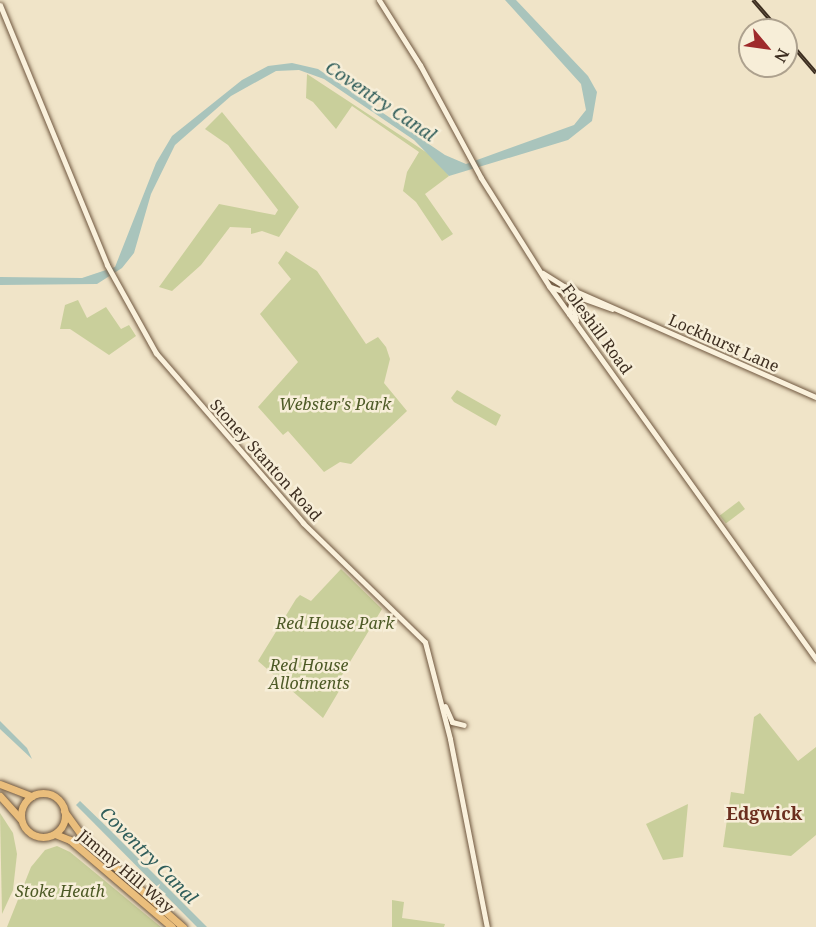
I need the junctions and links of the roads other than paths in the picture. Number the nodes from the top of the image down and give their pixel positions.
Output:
1 (379, 0) edge
2 (0, 5) edge
3 (540, 270) junction
4 (549, 286) junction
5 (575, 290) junction
6 (582, 292) junction
7 (572, 297) junction
8 (579, 299) junction
9 (621, 311) junction
10 (570, 316) junction
11 (578, 325) junction
12 (816, 398) edge
13 (816, 659) edge
14 (441, 699) junction
15 (464, 725) dead end
16 (0, 784) edge
17 (0, 796) edge
18 (32, 796) junction
19 (66, 813) junction
20 (21, 819) junction
21 (59, 835) junction
22 (172, 927) edge
23 (183, 927) edge
24 (487, 927) edge

1 - 3 main road, Foleshill Road
2 - 14 main road, Stoney Stanton Road
3 - 4 main road, Foleshill Road
3 - 5 main road, Lockhurst Lane
4 - 7 main road, Lockhurst Lane
4 - 10 main road, Foleshill Road
5 - 6 main road, Lockhurst Lane
5 - 7 main road
6 - 8 main road
6 - 9 main road, Lockhurst Lane
7 - 8 main road, Lockhurst Lane
7 - 10 main road
8 - 9 main road, Lockhurst Lane
8 - 11 main road
9 - 12 main road, Lockhurst Lane
10 - 11 main road, Foleshill Road
11 - 13 main road, Foleshill Road
14 - 15 main road
14 - 24 main road, Stoney Stanton Road
16 - 18 highway
17 - 20 highway
18 - 19 highway
18 - 20 highway
19 - 21 highway
19 - 23 highway, Jimmy Hill Way
20 - 21 highway
21 - 22 highway, Jimmy Hill Way

